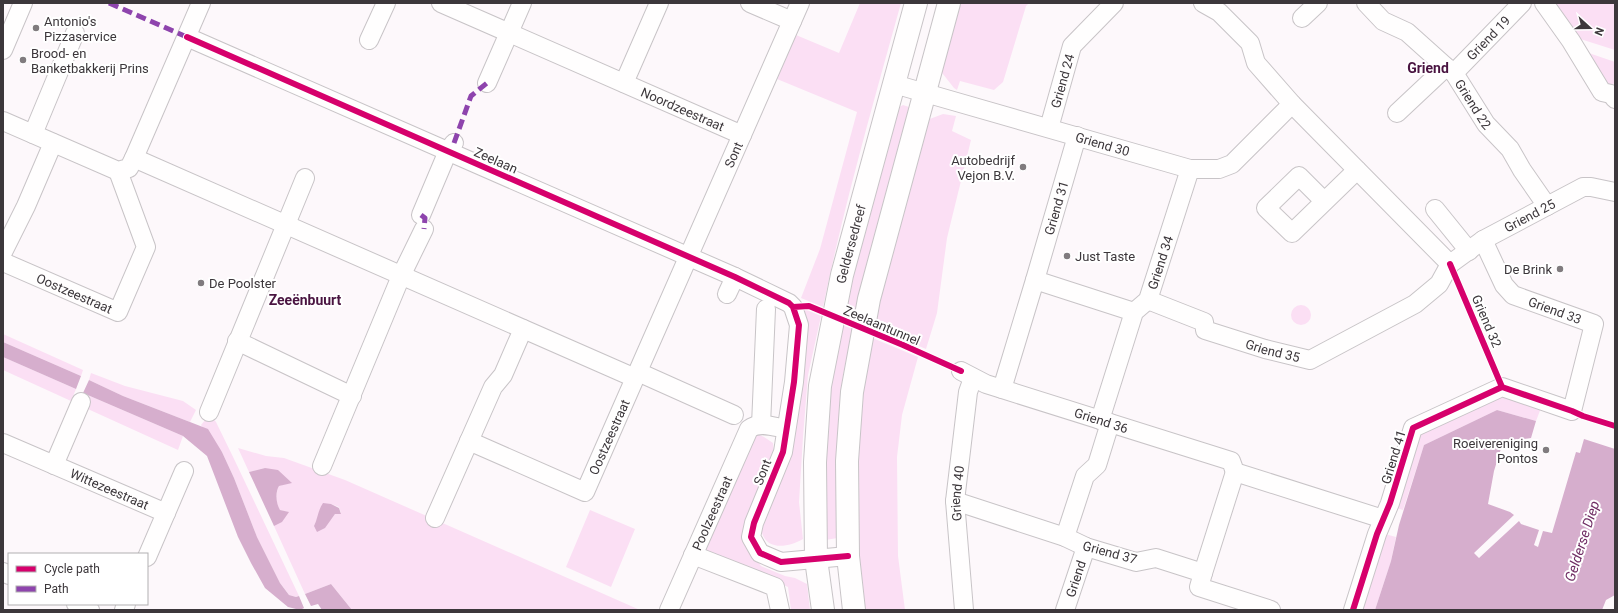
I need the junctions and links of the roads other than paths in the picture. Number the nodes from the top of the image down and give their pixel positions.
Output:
1 (23, 3) edge
2 (201, 3) edge
3 (386, 3) edge
4 (441, 3) edge
5 (522, 3) edge
6 (659, 3) edge
7 (750, 3) edge
8 (800, 3) edge
9 (916, 3) edge
10 (948, 3) edge
11 (1114, 3) edge
12 (1203, 3) edge
13 (1318, 3) edge
14 (1366, 3) edge
15 (1522, 3) edge
16 (1544, 3) edge
17 (1302, 18) dead end
18 (792, 21) junction
19 (509, 33) junction
20 (75, 34) dead end
21 (187, 37) junction
22 (369, 40) dead end
23 (3, 50) edge
24 (1450, 70) junction
25 (487, 83) dead end
26 (624, 83) junction
27 (894, 84) junction
28 (924, 93) junction
29 (1614, 95) edge
30 (1292, 104) junction
31 (1397, 113) dead end
32 (3, 121) edge
33 (1049, 128) junction
34 (33, 134) junction
35 (742, 135) junction
36 (1077, 136) junction
37 (53, 142) junction
38 (451, 147) junction
39 (134, 158) junction
40 (1190, 169) junction
41 (1357, 170) junction
42 (118, 171) junction
43 (305, 178) dead end
44 (1615, 192) edge
45 (1324, 201) dead end
46 (1547, 206) junction
47 (1435, 209) dead end
48 (285, 225) junction
49 (1449, 225) junction
50 (1428, 242) junction
51 (1476, 246) junction
52 (3, 252) edge
53 (689, 257) junction
54 (3, 262) edge
55 (1450, 264) junction
56 (402, 276) junction
57 (735, 277) junction
58 (1035, 280) junction
59 (727, 294) dead end
60 (1148, 300) junction
61 (793, 307) joint
62 (766, 309) dead end
63 (1134, 312) junction
64 (523, 329) junction
65 (237, 341) junction
66 (637, 375) junction
67 (967, 375) joint
68 (1002, 389) junction
69 (352, 396) junction
70 (81, 402) dead end
71 (1572, 411) joint
72 (209, 412) dead end
73 (734, 415) dead end
74 (1105, 422) junction
75 (761, 424) junction
76 (786, 429) junction
77 (469, 441) junction
78 (3, 443) edge
79 (54, 465) junction
80 (322, 466) dead end
81 (184, 471) dead end
82 (1235, 472) junction
83 (955, 501) junction
84 (166, 513) junction
85 (436, 518) dead end
86 (1383, 519) junction
87 (1065, 537) junction
88 (1086, 548) junction
89 (148, 554) edge
90 (694, 555) junction
91 (848, 556) junction
92 (816, 559) junction
93 (1203, 573) junction
94 (78, 605) edge
95 (90, 610) edge
96 (669, 610) edge
97 (780, 610) edge
98 (823, 610) edge
99 (854, 610) edge
100 (964, 610) edge
101 (1065, 610) edge
102 (1271, 610) edge
103 (1353, 610) edge

1 - 23 street
2 - 21 street
3 - 22 street
4 - 19 street, Noordzeestraat
5 - 19 street
6 - 26 street
7 - 18 street
8 - 18 street, Sont
9 - 27 main road, Geldersedreef
10 - 28 main road
11 - 33 street, Griend 24
12 - 30 street
13 - 17 street
14 - 24 street, Griend 22
15 - 24 street, Griend 19
16 - 29 street
18 - 35 street, Sont
19 - 25 street
19 - 26 street, Noordzeestraat
20 - 34 street
21 - 38 street, Zeelaan
21 - 39 street
24 - 31 street, Griend 19
24 - 46 street, Griend 22
26 - 35 street, Noordzeestraat
27 - 28 street, Griend 30
27 - 92 main road, Geldersedreef
28 - 33 street, Griend 30
28 - 91 main road
30 - 40 street, Griend 30
30 - 41 street
32 - 34 street
33 - 36 street, Griend 30
34 - 37 street
35 - 53 street, Sont
36 - 40 street, Griend 30
36 - 58 street, Griend 31
37 - 42 street
37 - 52 street
38 - 53 street, Zeelaan
38 - 56 street
39 - 42 street
39 - 48 street
40 - 60 street, Griend 34
41 - 45 street
41 - 50 street
42 - 54 street, Oostzeestraat
43 - 48 street
44 - 46 street, Griend 25
46 - 51 street, Griend 25
47 - 49 street
48 - 56 street
48 - 65 street
49 - 50 street
49 - 51 street
50 - 55 street
51 - 55 street, Griend 25
51 - 71 street, Griend 33
53 - 57 street, Zeelaan
53 - 66 street, Sont
55 - 60 street, Griend 35
56 - 64 street
56 - 69 street
57 - 59 street
57 - 61 street, Zeelaan
58 - 63 street
58 - 68 street, Griend 31
60 - 63 street, Griend 34
61 - 76 street, Sont
62 - 75 street
63 - 74 street
64 - 66 street
64 - 77 street
65 - 69 street
65 - 72 street
66 - 73 street
66 - 77 street, Oostzeestraat
67 - 68 street, Griend 36
67 - 83 street, Griend 40
68 - 74 street, Griend 36
69 - 80 street
70 - 79 street, Wittezeestraat
71 - 86 street, Griend 41
74 - 82 street, Griend 36
74 - 87 street
75 - 76 street
75 - 90 street, Poolzeestraat
76 - 92 street, Sont
77 - 85 street
78 - 79 street, Wittezeestraat
79 - 84 street, Wittezeestraat
81 - 84 street, Wittezeestraat
82 - 86 street
82 - 93 street
83 - 87 street, Griend 37
83 - 100 street, Griend 40
84 - 89 street, Wittezeestraat
86 - 103 street, Griend 41
87 - 88 street, Griend 37
88 - 93 street, Griend 37
88 - 101 street, Griend
90 - 96 street, Poolzeestraat
90 - 97 street
91 - 92 street, Sont
91 - 99 main road
92 - 98 main road, Geldersedreef
93 - 102 street
94 - 95 street

